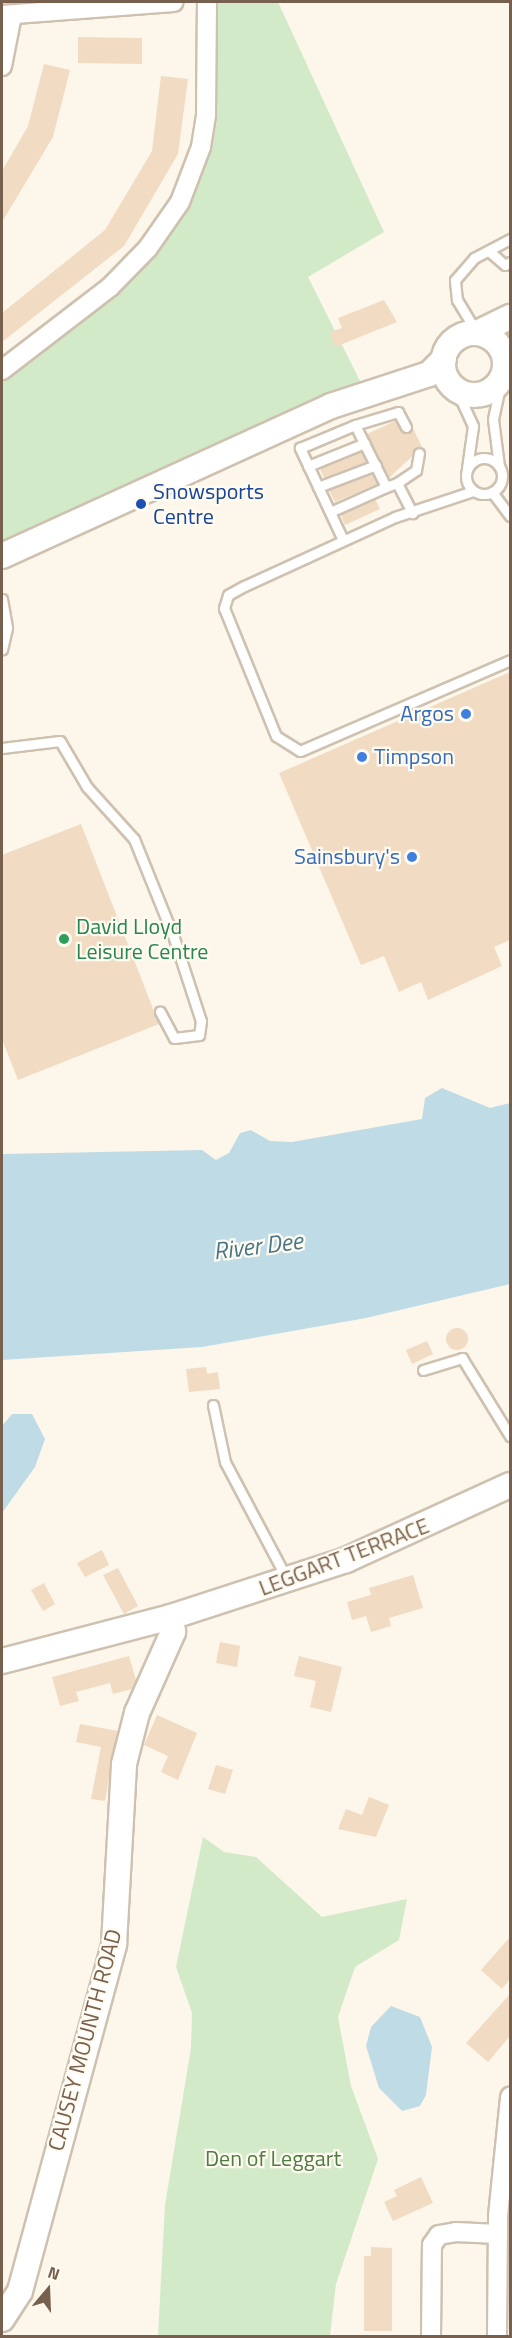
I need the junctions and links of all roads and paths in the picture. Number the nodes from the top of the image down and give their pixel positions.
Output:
1 (174, 2) edge
2 (207, 2) edge
3 (7, 15) edge
4 (2, 66) edge
5 (510, 240) edge
6 (490, 252) junction
7 (509, 266) edge
8 (510, 318) edge
9 (477, 333) junction
10 (444, 359) junction
11 (2, 370) edge
12 (506, 371) edge
13 (456, 389) junction
14 (385, 391) junction
15 (355, 425) junction
16 (406, 427) dead end
17 (364, 443) junction
18 (418, 453) dead end
19 (376, 465) junction
20 (308, 466) junction
21 (466, 470) junction
22 (504, 472) edge
23 (397, 483) junction
24 (318, 487) junction
25 (386, 488) junction
26 (473, 491) junction
27 (492, 492) junction
28 (330, 512) junction
29 (411, 513) junction
30 (510, 516) edge
31 (343, 540) junction
32 (2, 556) edge
33 (2, 599) edge
34 (2, 649) edge
35 (510, 660) edge
36 (2, 748) edge
37 (160, 1012) dead end
38 (423, 1370) dead end
39 (213, 1405) dead end
40 (510, 1436) edge
41 (509, 1488) edge
42 (288, 1580) junction
43 (171, 1617) junction
44 (2, 1662) edge
45 (510, 2097) edge
46 (502, 2222) edge
47 (2, 2319) edge
48 (430, 2337) edge
49 (497, 2337) edge

1 - 3 street
2 - 11 street
3 - 4 street
5 - 6 lane
6 - 7 lane
6 - 9 lane
8 - 9 street
9 - 10 street
9 - 12 street
10 - 13 street
10 - 14 street
12 - 13 street
12 - 22 lane
13 - 14 street
13 - 21 lane
14 - 32 street
15 - 16 lane
15 - 17 lane
15 - 20 lane
17 - 19 lane
17 - 20 lane
18 - 23 lane
19 - 24 lane
19 - 25 lane
20 - 24 lane
21 - 22 lane
21 - 26 lane
22 - 27 lane
23 - 25 lane
23 - 29 lane
24 - 28 lane
25 - 28 lane
26 - 27 lane
26 - 29 lane
27 - 30 lane
28 - 31 lane
29 - 31 lane
31 - 35 lane
33 - 34 lane
36 - 37 lane
38 - 40 lane
39 - 42 lane
41 - 42 street, LEGGART TERRACE
42 - 43 street, LEGGART TERRACE
43 - 44 street, LEGGART TERRACE
43 - 47 street, CAUSEY MOUNTH ROAD
45 - 46 street
46 - 48 street
46 - 49 street

